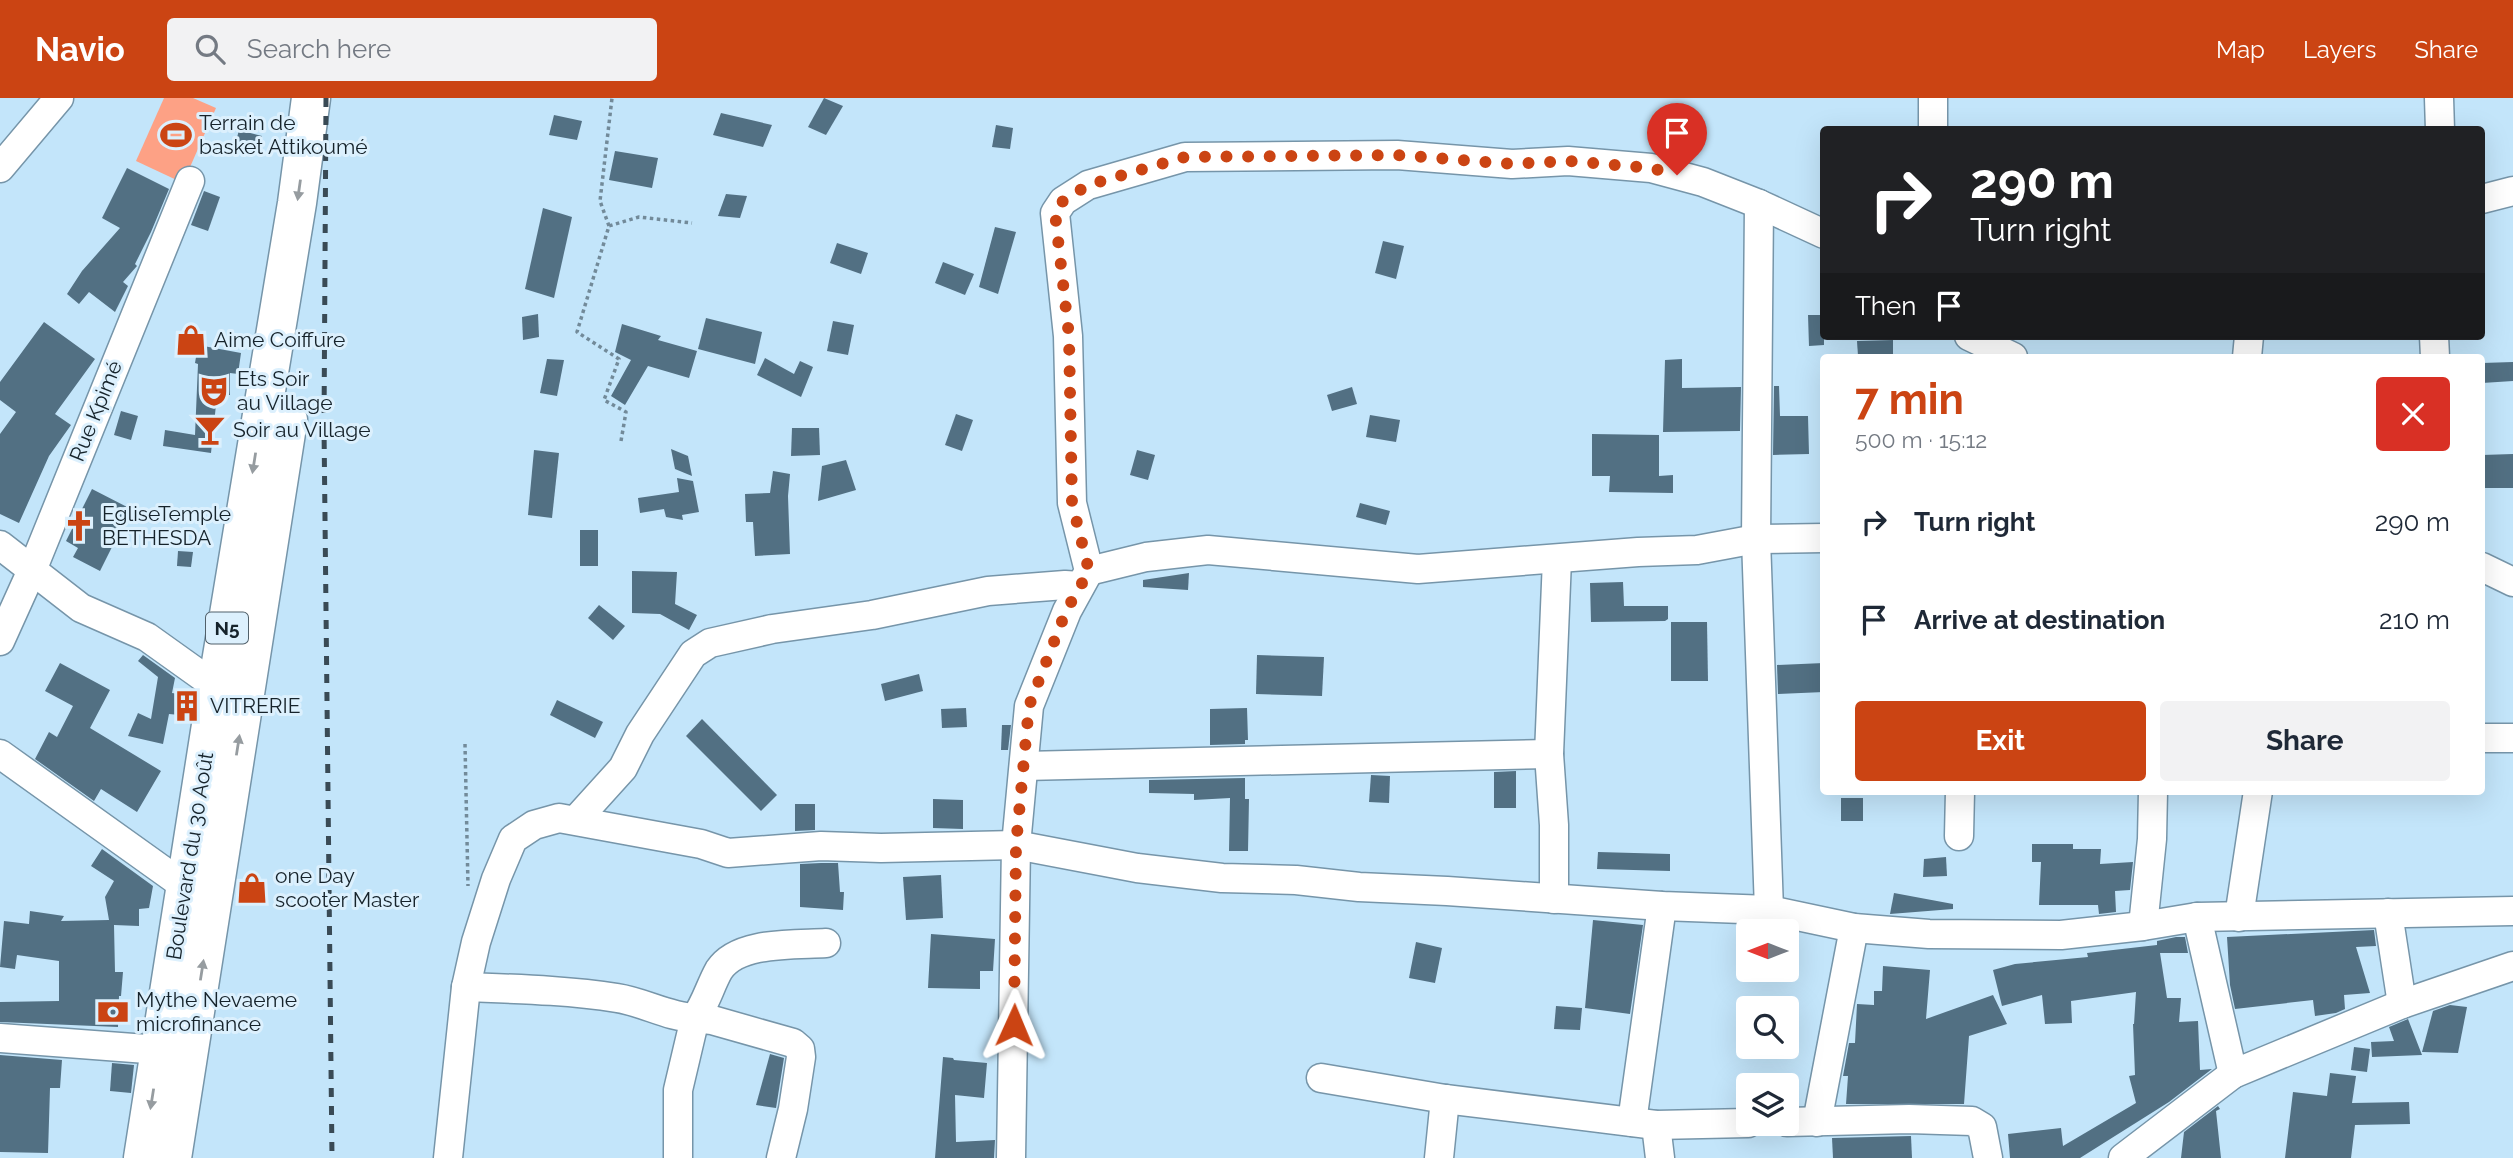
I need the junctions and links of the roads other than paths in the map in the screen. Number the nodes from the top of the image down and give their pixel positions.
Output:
1 (59, 98) edge
2 (311, 98) edge
3 (338, 98) edge
4 (1933, 98) edge
5 (2439, 98) edge
6 (1933, 126) edge
7 (2440, 126) edge
8 (0, 168) edge
9 (190, 181) dead end
10 (2513, 191) edge
11 (2485, 199) edge
12 (1759, 204) junction
13 (1820, 232) edge
14 (1977, 340) edge
15 (2007, 354) edge
16 (1820, 538) edge
17 (1756, 539) junction
18 (0, 544) edge
19 (1557, 559) junction
20 (33, 568) junction
21 (2485, 568) edge
22 (1084, 579) junction
23 (2513, 582) edge
24 (0, 641) edge
25 (217, 687) junction
26 (2485, 738) edge
27 (2513, 738) edge
28 (0, 754) edge
29 (1549, 754) junction
30 (1024, 766) junction
31 (1960, 795) edge
32 (2153, 795) edge
33 (2257, 795) edge
34 (576, 820) junction
35 (1959, 836) dead end
36 (1016, 845) junction
37 (186, 887) junction
38 (1554, 899) junction
39 (1662, 906) junction
40 (1769, 910) junction
41 (2513, 911) edge
42 (2388, 913) junction
43 (2197, 917) junction
44 (2239, 917) junction
45 (2143, 926) junction
46 (1854, 928) junction
47 (826, 943) dead end
48 (2513, 966) edge
49 (466, 987) junction
50 (2402, 1004) junction
51 (695, 1018) junction
52 (0, 1038) edge
53 (160, 1050) junction
54 (2233, 1074) junction
55 (1321, 1078) dead end
56 (1445, 1099) junction
57 (1799, 1122) edge
58 (1817, 1122) junction
59 (1644, 1123) junction
60 (1736, 1123) edge
61 (143, 1158) edge
62 (172, 1158) edge
63 (448, 1158) edge
64 (678, 1158) edge
65 (781, 1158) edge
66 (1011, 1158) edge
67 (1439, 1158) edge
68 (1660, 1158) edge
69 (1988, 1158) edge
70 (2123, 1158) edge

1 - 8 street
2 -> 25 highway, Boulevard du 30 Août / N5
62 -> 3 highway, Boulevard du 30 Août / N5
4 - 6 street
5 - 7 street
9 - 20 street, Rue Kpimé
10 - 11 street
12 - 13 street
12 - 17 street
12 - 22 street
14 - 15 street
16 - 17 street
17 - 19 street
17 - 40 street
18 - 20 street
19 - 22 street
19 - 29 street
20 - 24 street, Rue Kpimé
20 - 25 street
21 - 23 street
22 - 30 street
22 - 34 street
25 - 37 highway, Boulevard du 30 Août / N5
26 - 27 street
28 - 37 street
29 - 30 street
29 - 38 street
30 - 36 street
31 - 35 street
32 - 45 street
33 - 44 street
34 - 36 street
34 - 49 street
36 - 38 street
36 - 66 street
37 - 53 highway, Boulevard du 30 Août / N5
38 - 39 street
39 - 40 street
39 - 59 street
40 - 46 street
41 - 42 street
42 - 44 street
42 - 50 street
43 - 44 street
43 - 45 street
43 - 54 street
45 - 46 street
46 - 58 street
47 - 51 street
48 - 50 street
49 - 51 street
49 - 63 street
50 - 54 street
51 - 64 street
51 - 65 street
52 - 53 street
53 -> 61 highway, Boulevard du 30 Août / N5
54 - 70 street
55 - 56 street
56 - 59 street
56 - 67 street
57 - 58 street
58 - 69 street
59 - 60 street
59 - 68 street

